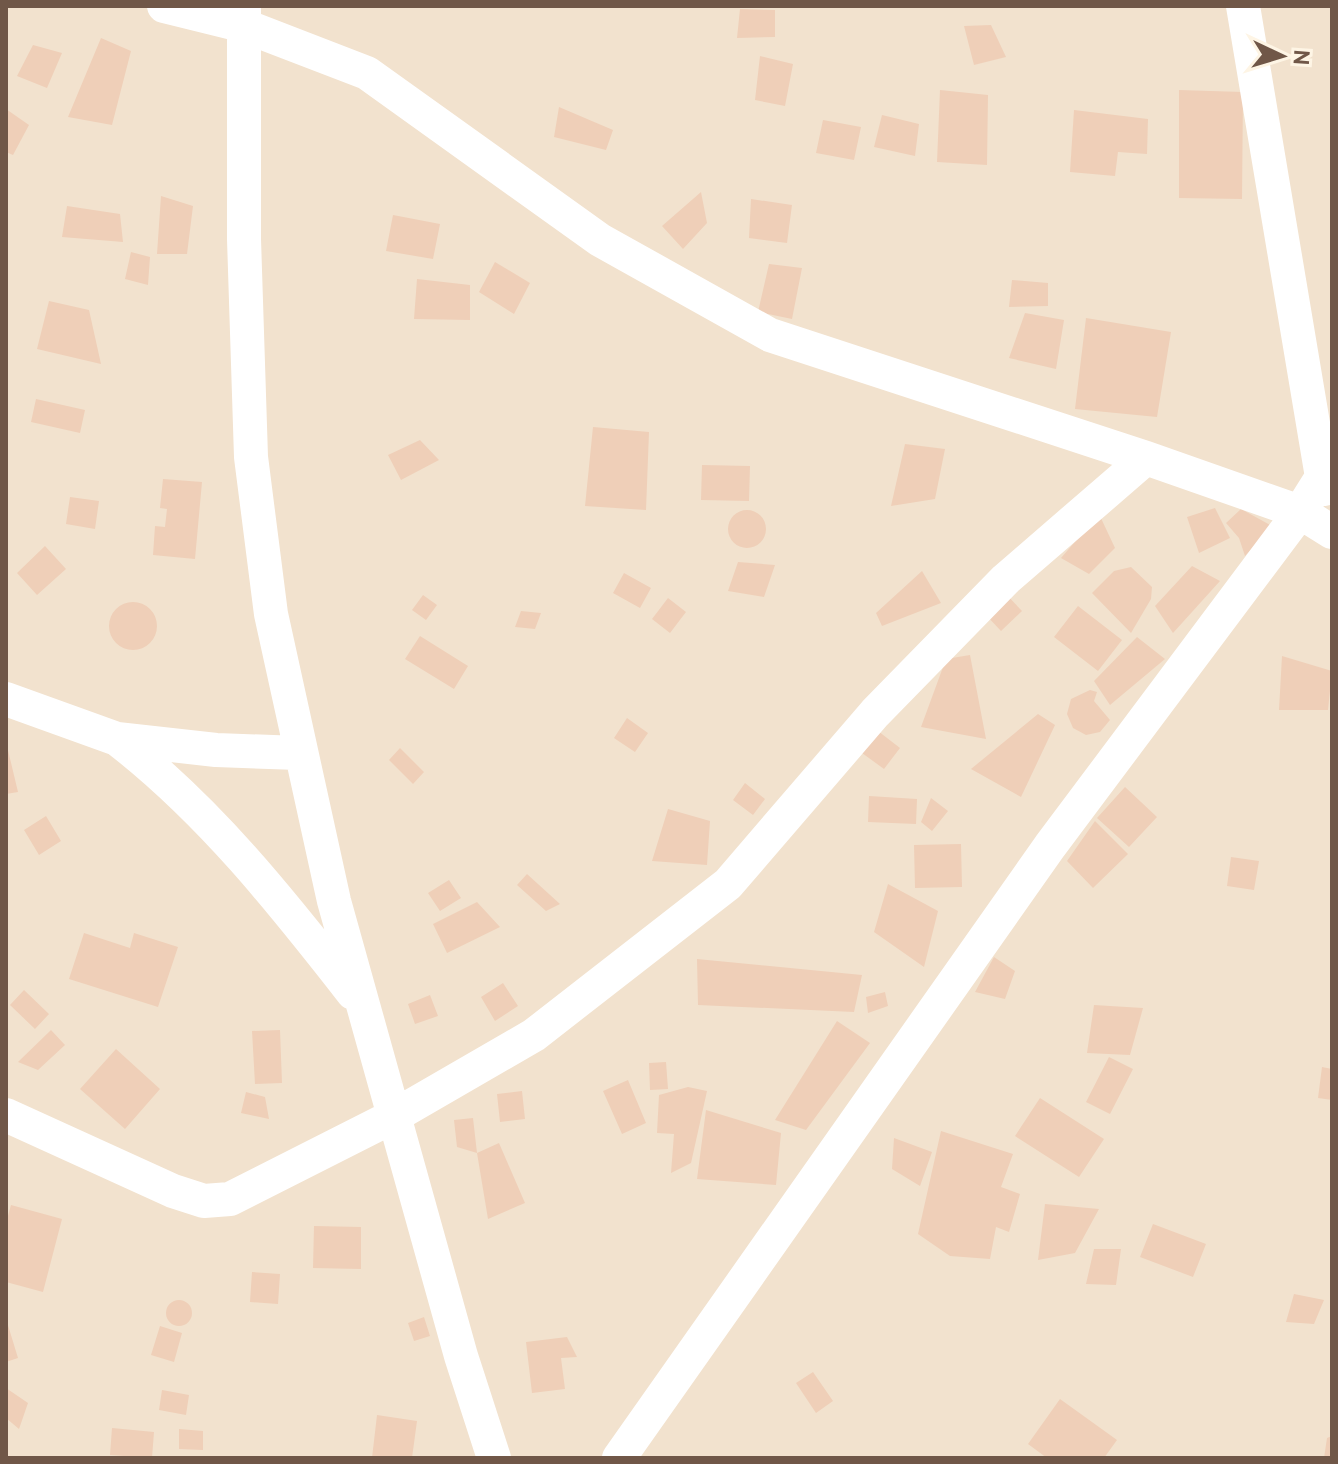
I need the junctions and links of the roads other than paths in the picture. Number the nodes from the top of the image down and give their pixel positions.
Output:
1 (164, 6) edge
2 (1243, 6) edge
3 (244, 16) edge
4 (1146, 458) junction
5 (1327, 469) edge
6 (1316, 516) edge
7 (1332, 532) edge
8 (6, 699) edge
9 (117, 739) junction
10 (299, 753) junction
11 (364, 1008) junction
12 (6, 1115) edge
13 (394, 1116) junction
14 (494, 1458) edge
15 (619, 1458) edge

1 - 3 street
2 - 5 street
3 - 4 street
3 - 10 street
4 - 6 street
4 - 13 street
5 - 6 street
6 - 7 street
6 - 15 street
8 - 9 street
9 - 10 street
9 - 11 street
10 - 11 street
11 - 13 street
12 - 13 street
13 - 14 street

